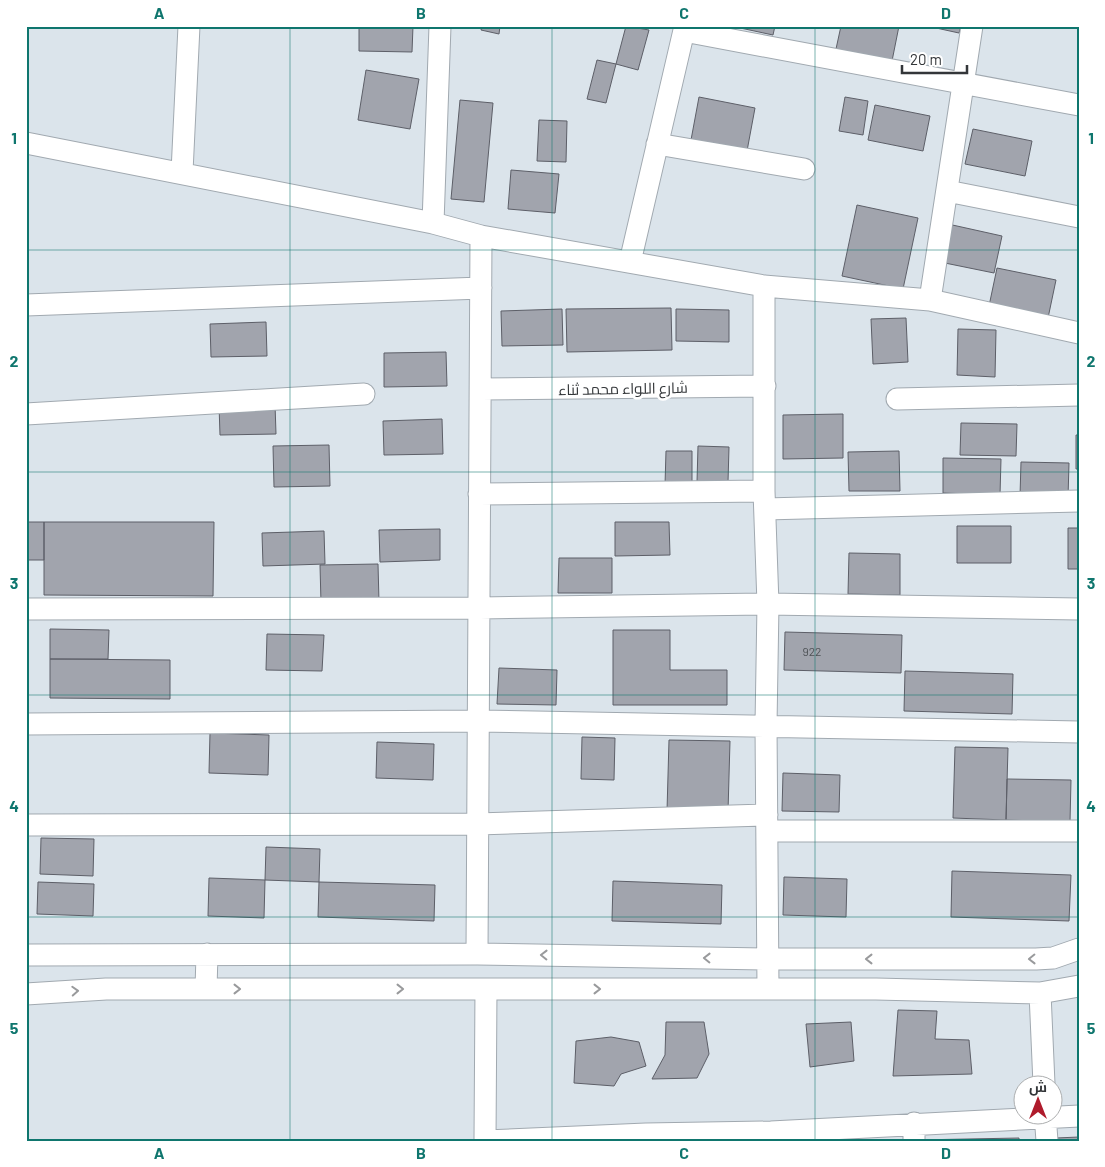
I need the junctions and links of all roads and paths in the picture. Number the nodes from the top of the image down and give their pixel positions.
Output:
1 (189, 26) edge
2 (440, 26) edge
3 (972, 26) edge
4 (684, 29) edge
5 (963, 84) junction
6 (1079, 105) edge
7 (26, 143) edge
8 (657, 144) junction
9 (804, 169) dead end
10 (182, 172) junction
11 (947, 191) junction
12 (1079, 217) edge
13 (433, 223) junction
14 (481, 236) junction
15 (630, 262) junction
16 (764, 286) junction
17 (481, 288) junction
18 (930, 300) junction
19 (26, 305) edge
20 (1079, 333) edge
21 (765, 386) junction
22 (481, 389) junction
23 (364, 394) dead end
24 (1079, 394) edge
25 (898, 399) dead end
26 (26, 414) edge
27 (479, 494) junction
28 (765, 500) junction
29 (1079, 501) edge
30 (768, 604) junction
31 (480, 608) junction
32 (26, 609) edge
33 (1079, 609) edge
34 (478, 722) junction
35 (26, 724) edge
36 (766, 725) junction
37 (1079, 732) edge
38 (768, 823) junction
39 (477, 824) junction
40 (26, 825) edge
41 (1079, 831) edge
42 (1079, 949) edge
43 (207, 954) junction
44 (477, 954) junction
45 (26, 955) edge
46 (768, 959) junction
47 (1079, 986) edge
48 (206, 989) junction
49 (486, 989) junction
50 (768, 989) junction
51 (1040, 993) junction
52 (26, 994) edge
53 (1044, 1074) edge
54 (1062, 1116) edge
55 (1079, 1116) edge
56 (1012, 1120) edge
57 (1046, 1124) edge
58 (914, 1132) edge
59 (771, 1137) edge
60 (646, 1138) edge
61 (485, 1140) edge
62 (1047, 1141) edge

1 - 10 street
2 - 13 street
3 - 5 street
4 - 5 street
4 - 8 street
5 - 6 street
5 - 11 street
7 - 10 street
8 - 9 street
8 - 15 street
10 - 13 street
11 - 12 street
11 - 18 street
13 - 14 street
14 - 15 street
14 - 17 street
15 - 16 street
16 - 18 street
16 - 21 street
17 - 19 street
17 - 22 street
18 - 20 street
21 - 22 street, شارع اللواء محمد ثناء
21 - 28 street
22 - 27 street
23 - 26 street
24 - 25 street
27 - 28 street
27 - 31 street
28 - 29 street
28 - 30 street
30 - 31 street
30 - 33 street
30 - 36 street
31 - 32 street
31 - 34 street
34 - 35 street
34 - 36 street
34 - 39 street
36 - 37 street
36 - 38 street
38 - 39 street
38 - 41 street
38 - 46 street
39 - 40 street
39 - 44 street
42 -> 46 street
43 - 44 street
43 - 45 street
43 - 48 street
46 -> 44 street
46 - 50 street
47 - 51 street
48 -> 49 street
52 -> 48 street
49 -> 50 street
49 - 61 street
50 - 51 street
51 - 53 street
54 - 55 street
56 - 58 street
57 - 62 street
58 - 59 street
59 - 60 street
60 - 61 street

